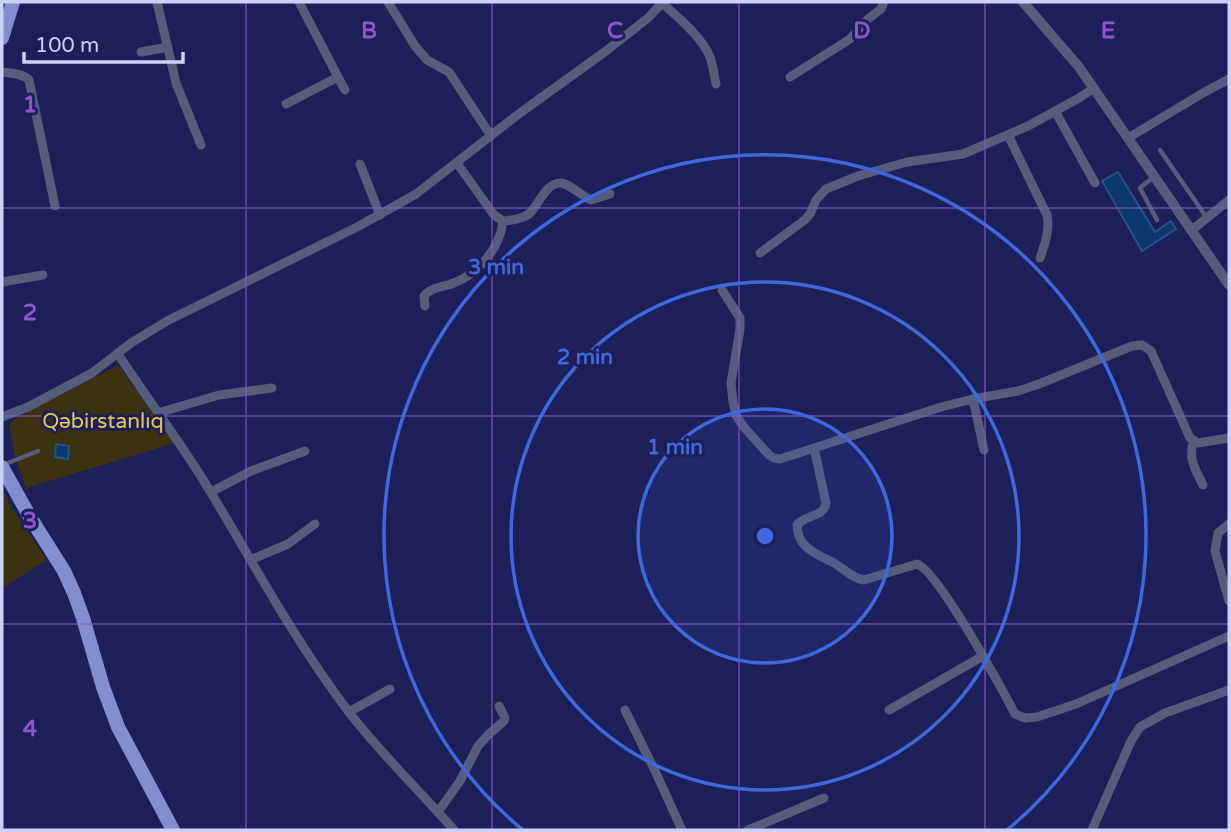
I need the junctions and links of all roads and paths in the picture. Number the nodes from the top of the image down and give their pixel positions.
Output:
1 (11, 2) edge
2 (157, 2) edge
3 (299, 2) edge
4 (388, 2) edge
5 (884, 2) edge
6 (1023, 2) edge
7 (663, 3) edge
8 (2, 38) edge
9 (168, 47) junction
10 (142, 52) dead end
11 (2, 72) edge
12 (790, 76) dead end
13 (338, 77) junction
14 (1229, 79) edge
15 (716, 84) dead end
16 (1094, 88) junction
17 (345, 90) dead end
18 (286, 104) dead end
19 (1055, 111) junction
20 (1008, 135) junction
21 (491, 136) junction
22 (1128, 138) junction
23 (201, 145) dead end
24 (1160, 150) dead end
25 (457, 163) junction
26 (359, 164) dead end
27 (1155, 177) junction
28 (1095, 183) dead end
29 (610, 194) dead end
30 (1229, 200) edge
31 (55, 206) dead end
32 (380, 215) junction
33 (1207, 219) junction
34 (1157, 220) dead end
35 (503, 221) junction
36 (1192, 230) junction
37 (760, 253) dead end
38 (1040, 258) dead end
39 (43, 275) dead end
40 (1227, 277) edge
41 (2, 282) edge
42 (722, 290) dead end
43 (425, 306) dead end
44 (118, 354) junction
45 (272, 388) dead end
46 (973, 399) junction
47 (158, 413) junction
48 (2, 418) edge
49 (1229, 438) edge
50 (1194, 441) junction
51 (814, 448) junction
52 (984, 450) dead end
53 (38, 451) dead end
54 (304, 451) dead end
55 (2, 466) edge
56 (1203, 485) dead end
57 (211, 492) junction
58 (315, 524) dead end
59 (1229, 524) edge
60 (250, 560) junction
61 (1229, 601) edge
62 (1229, 636) edge
63 (983, 656) junction
64 (390, 689) dead end
65 (1229, 690) edge
66 (499, 706) dead end
67 (625, 710) dead end
68 (889, 710) dead end
69 (349, 712) junction
70 (824, 798) dead end
71 (438, 812) junction
72 (173, 830) edge
73 (454, 830) edge
74 (682, 830) edge
75 (748, 830) edge
76 (1092, 830) edge

1 - 8 main road
2 - 9 street
3 - 13 street
4 - 21 street
5 - 12 street
6 - 16 street
7 - 15 street
7 - 21 street
9 - 10 street
9 - 23 street
11 - 31 street
13 - 17 street
13 - 18 street
14 - 22 street
16 - 19 street
16 - 22 street
19 - 20 street
19 - 28 street
20 - 37 street
20 - 38 street
21 - 25 street
22 - 27 street
24 - 33 lane
25 - 32 street
25 - 35 street
26 - 32 street
27 - 34 lane
27 - 36 street
29 - 35 street
30 - 33 street
32 - 44 street
33 - 36 street
35 - 43 street
36 - 40 street
39 - 41 street
42 - 51 street
44 - 47 street
44 - 48 street
45 - 47 street
46 - 50 street
46 - 51 street
46 - 52 street
47 - 57 street
49 - 50 street
50 - 56 street
51 - 63 street
53 - 55 lane
54 - 57 street
55 - 72 main road
57 - 60 street
58 - 60 street
59 - 61 street
60 - 69 street
62 - 63 street
63 - 68 street
64 - 69 street
65 - 76 street
66 - 71 street
67 - 74 street
69 - 71 street
70 - 75 street
71 - 73 street

